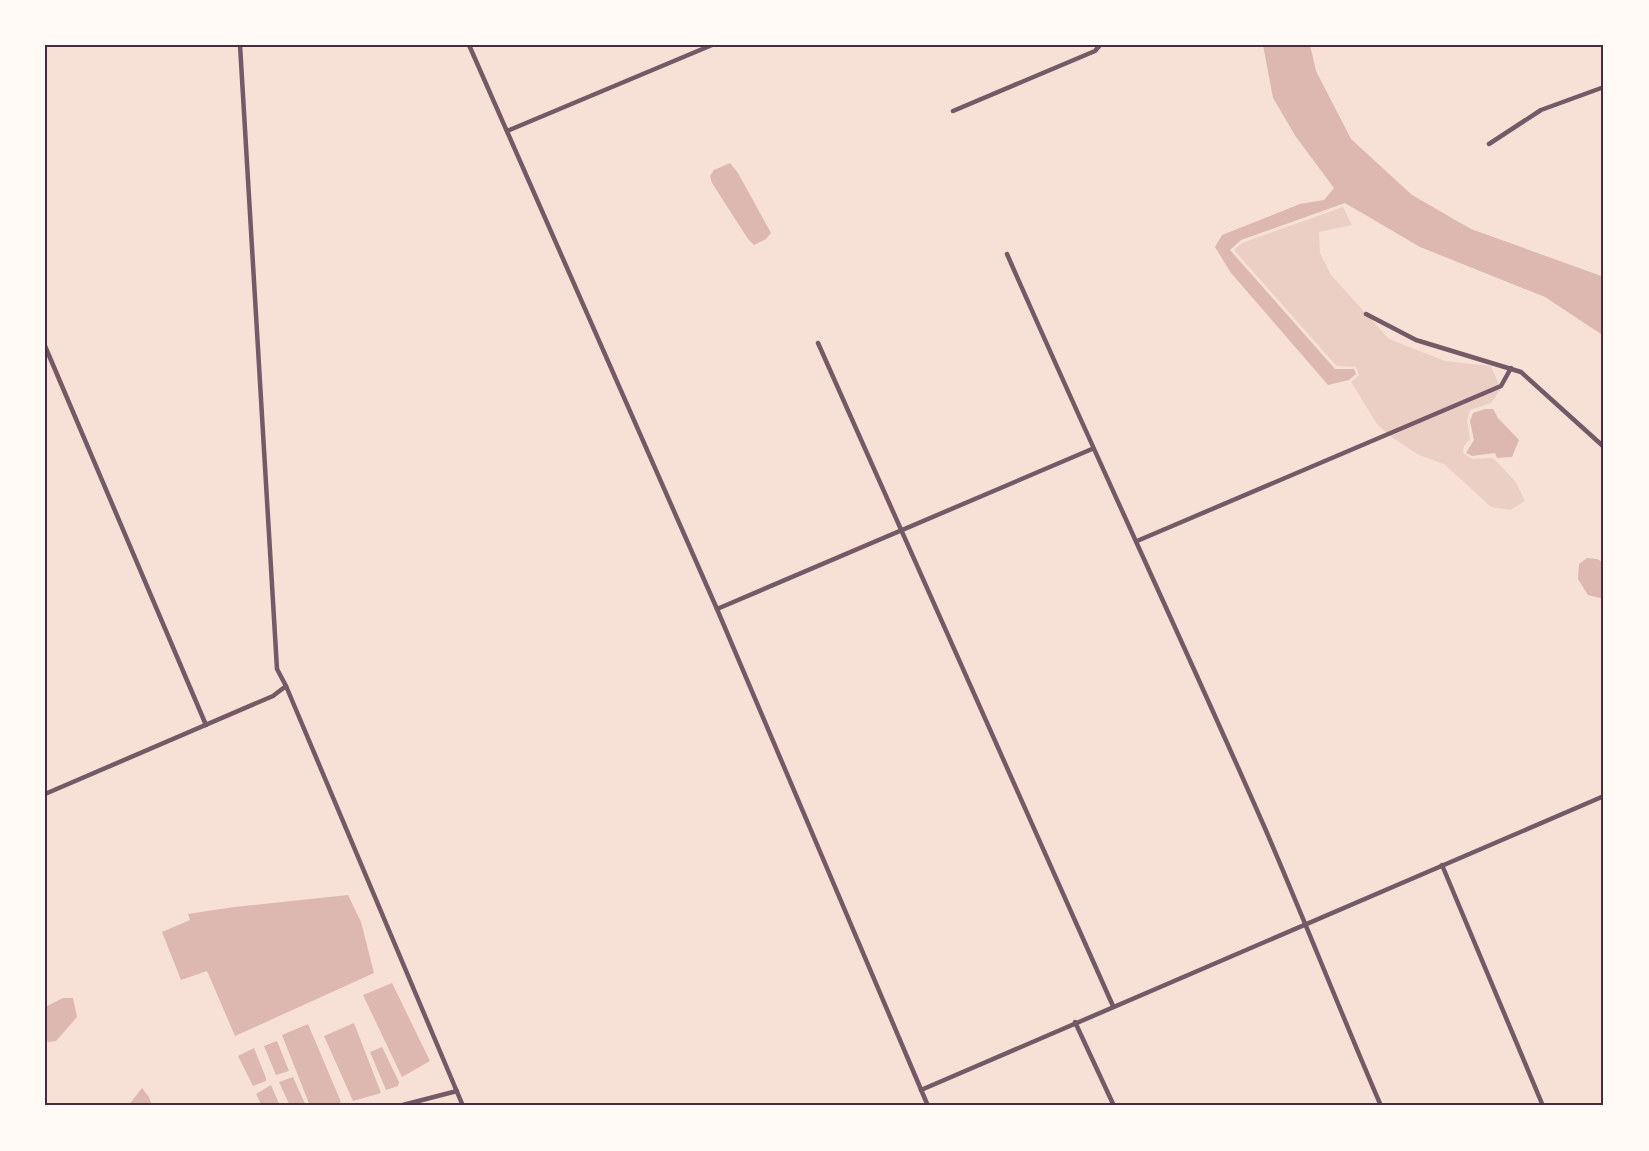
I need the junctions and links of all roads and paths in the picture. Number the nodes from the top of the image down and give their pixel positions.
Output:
1 (240, 45) edge
2 (469, 45) edge
3 (712, 45) edge
4 (1100, 45) edge
5 (1604, 87) edge
6 (952, 111) dead end
7 (507, 131) junction
8 (1489, 144) dead end
9 (1007, 255) dead end
10 (1366, 314) dead end
11 (818, 343) dead end
12 (45, 346) edge
13 (1511, 368) junction
14 (1604, 447) edge
15 (1092, 449) junction
16 (899, 529) junction
17 (1137, 541) junction
18 (717, 609) junction
19 (286, 686) junction
20 (206, 725) junction
21 (45, 794) edge
22 (1604, 796) edge
23 (1442, 865) junction
24 (1306, 924) junction
25 (1113, 1006) junction
26 (1075, 1022) junction
27 (457, 1090) junction
28 (921, 1090) junction
29 (399, 1106) edge
30 (463, 1106) edge
31 (928, 1106) edge
32 (1114, 1106) edge
33 (1381, 1106) edge
34 (1543, 1106) edge

1 - 19 street
2 - 7 street
3 - 7 street
4 - 6 street
5 - 8 street
7 - 18 street
9 - 15 street
10 - 13 street
11 - 16 street
12 - 20 street
13 - 14 street
13 - 17 street
15 - 16 street
15 - 17 street
16 - 18 street
16 - 25 street
17 - 24 street
18 - 28 street
19 - 20 street
19 - 27 street
20 - 21 street
22 - 23 street
23 - 24 street
23 - 34 street
24 - 25 street
24 - 33 street
25 - 26 street
26 - 28 street
26 - 32 street
27 - 29 street
27 - 30 street
28 - 31 street

